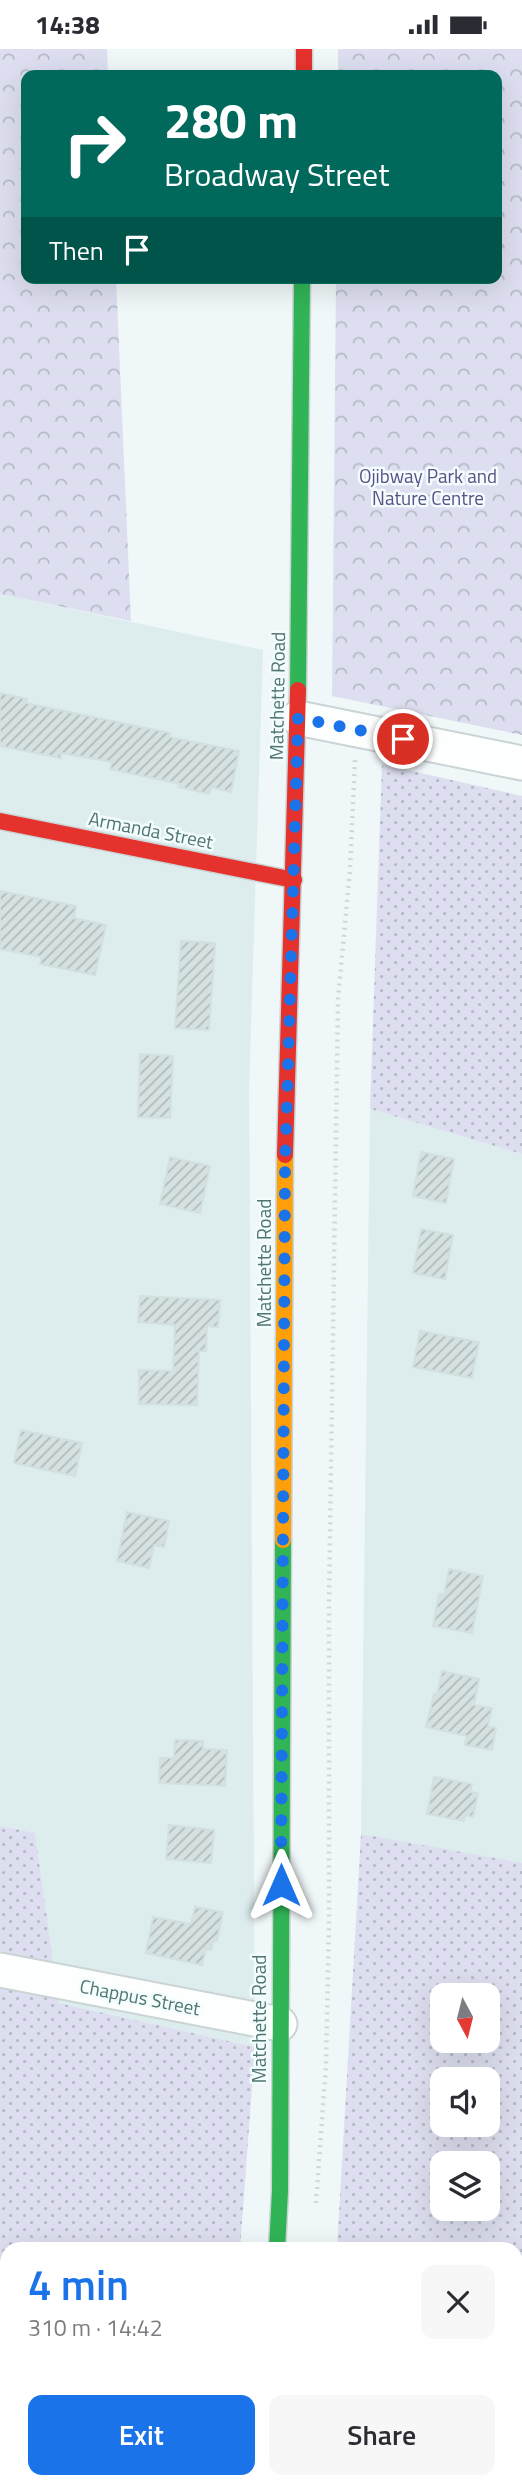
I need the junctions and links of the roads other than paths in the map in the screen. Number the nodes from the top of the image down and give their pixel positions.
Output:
1 (304, 49) edge
2 (304, 70) edge
3 (302, 284) edge
4 (298, 718) junction
5 (522, 763) edge
6 (0, 821) edge
7 (294, 880) junction
8 (0, 1970) edge
9 (280, 2024) junction
10 (277, 2242) edge

1 - 2 street
3 - 4 street, Matchette Road
4 - 5 street
4 - 7 street, Matchette Road
6 - 7 street, Armanda Street
7 - 9 street, Matchette Road
8 - 9 street, Chappus Street
9 - 10 street, Matchette Road

